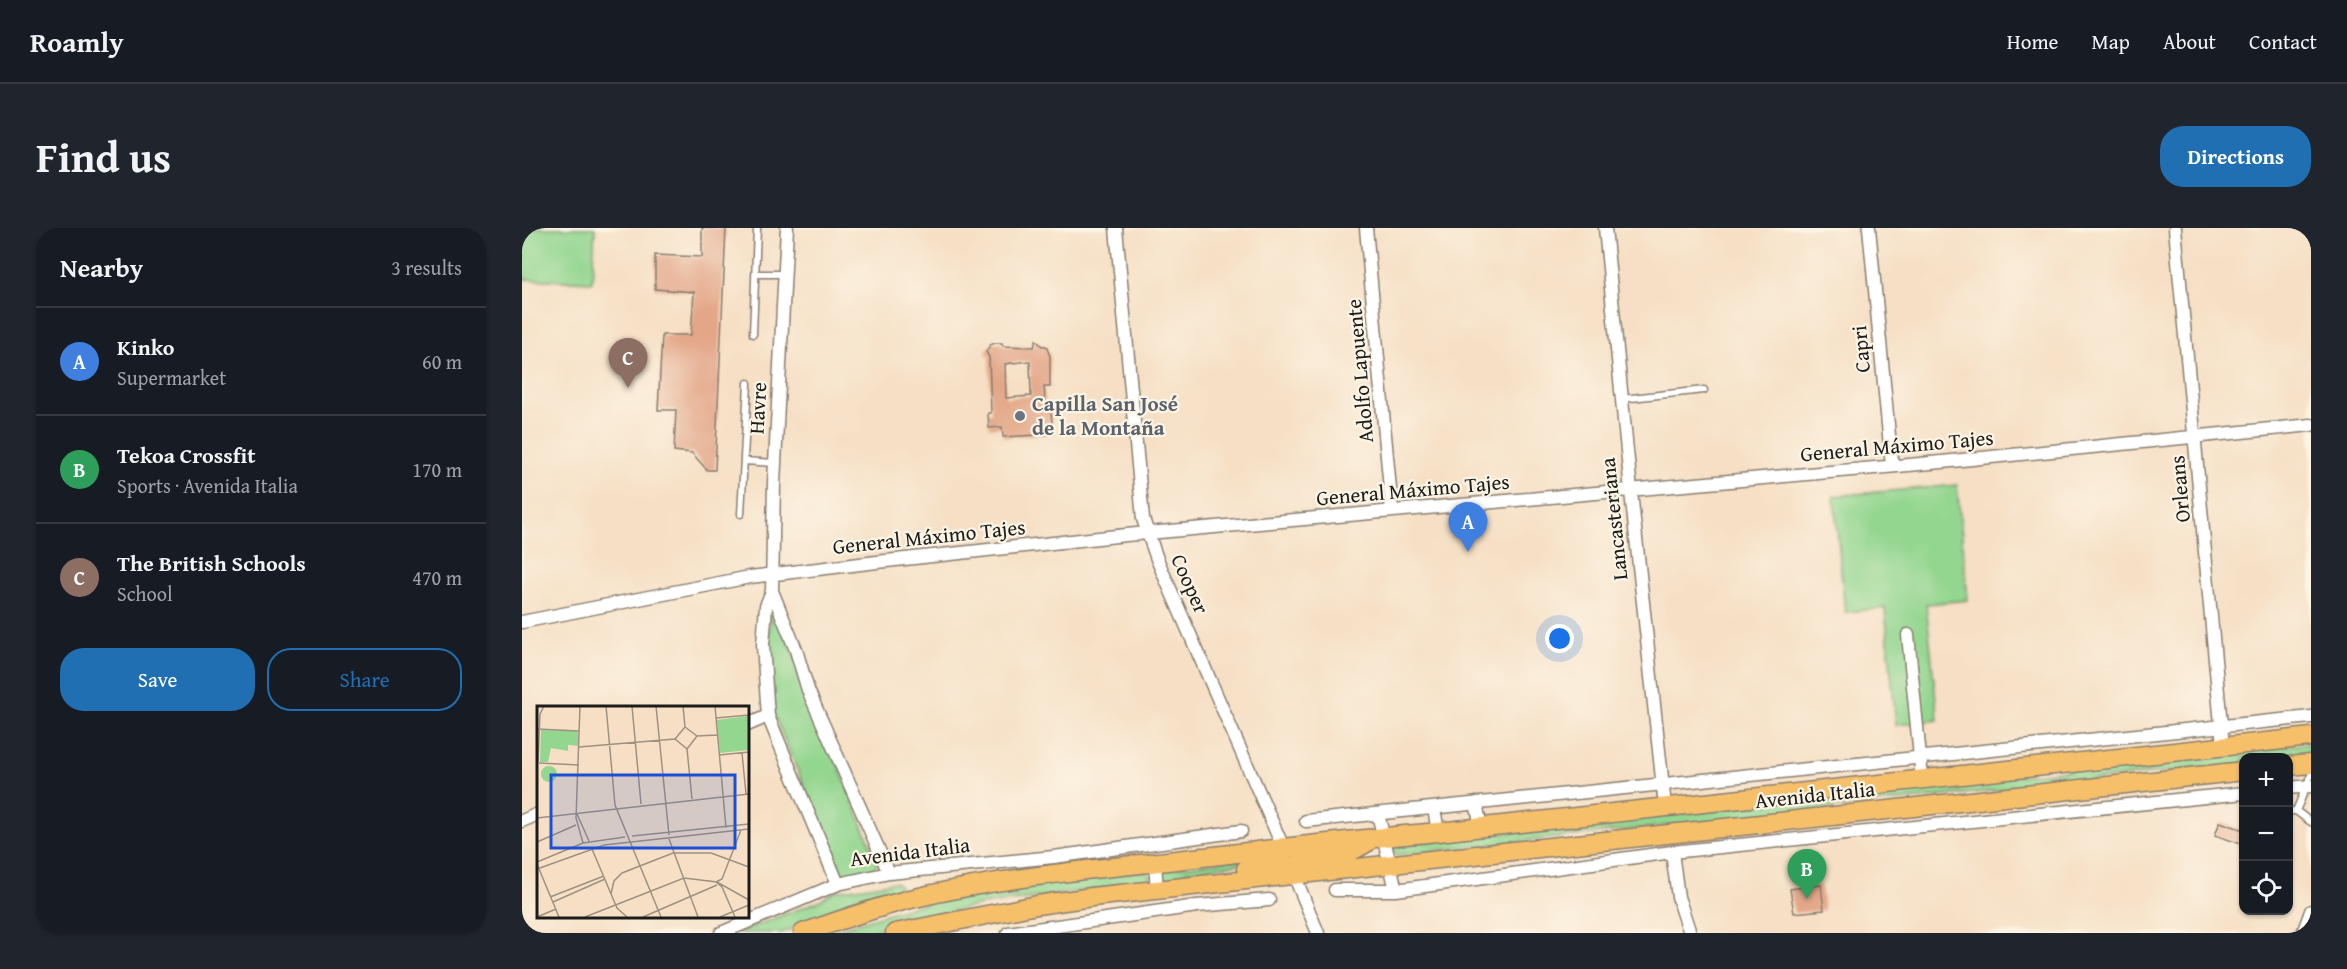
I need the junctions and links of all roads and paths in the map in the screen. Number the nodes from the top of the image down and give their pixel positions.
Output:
1 (757, 228) edge
2 (787, 228) edge
3 (1116, 228) edge
4 (1366, 228) edge
5 (1605, 228) edge
6 (1869, 228) edge
7 (2175, 228) edge
8 (755, 274) junction
9 (785, 274) junction
10 (753, 334) dead end
11 (748, 383) dead end
12 (1704, 390) dead end
13 (1622, 399) junction
14 (2311, 425) edge
15 (2195, 437) junction
16 (744, 461) junction
17 (775, 463) junction
18 (1892, 466) junction
19 (1631, 490) junction
20 (1392, 511) junction
21 (741, 514) dead end
22 (1148, 534) junction
23 (771, 576) junction
24 (772, 591) junction
25 (522, 622) edge
26 (1908, 635) dead end
27 (768, 716) junction
28 (2311, 717) edge
29 (748, 725) edge
30 (2221, 726) junction
31 (2311, 737) edge
32 (2223, 746) junction
33 (1920, 757) junction
34 (1852, 764) junction
35 (2311, 764) edge
36 (2293, 766) edge
37 (2239, 775) edge
38 (1922, 778) junction
39 (2310, 783) edge
40 (1662, 784) junction
41 (1854, 786) junction
42 (2293, 788) edge
43 (2239, 794) edge
44 (1476, 803) junction
45 (1665, 806) junction
46 (1434, 808) junction
47 (2296, 811) joint
48 (537, 814) edge
49 (1378, 814) junction
50 (1346, 817) junction
51 (522, 821) edge
52 (1306, 821) dead end
53 (2311, 822) edge
54 (1481, 827) junction
55 (1241, 831) dead end
56 (1438, 832) junction
57 (1384, 837) junction
58 (1191, 839) junction
59 (1351, 839) junction
60 (1283, 847) junction
61 (1672, 852) junction
62 (1193, 858) junction
63 (1155, 862) junction
64 (1054, 865) junction
65 (1390, 865) junction
66 (1008, 872) junction
67 (889, 873) junction
68 (1294, 875) junction
69 (838, 884) junction
70 (1196, 886) junction
71 (1165, 890) junction
72 (1396, 890) junction
73 (1335, 891) dead end
74 (1269, 900) dead end
75 (1197, 906) junction
76 (2311, 911) edge
77 (721, 933) edge
78 (803, 933) edge
79 (895, 933) edge
80 (1008, 933) edge
81 (1318, 933) edge
82 (1690, 933) edge
83 (2303, 933) edge

1 - 8 lane
2 - 9 street, Havre
3 - 22 street, Cooper
4 - 20 street, Adolfo Lapuente
5 - 13 street, Lancasteriana
6 - 18 street, Capri
7 - 15 street, Orleans
8 - 9 lane
8 - 10 lane
9 - 17 street, Havre
11 - 16 lane
12 - 13 lane
13 - 19 street, Lancasteriana
14 - 15 street, General Máximo Tajes
15 - 18 street, General Máximo Tajes
15 - 30 street, Orleans
16 - 17 lane
16 - 21 lane
17 - 23 street, Havre
18 - 19 street, General Máximo Tajes
19 - 20 street, General Máximo Tajes
19 - 40 street, Lancasteriana
20 - 22 street, General Máximo Tajes
22 - 23 street, General Máximo Tajes
22 - 60 street, Cooper
23 - 24 street, Havre
23 - 25 street, General Máximo Tajes
24 - 27 street, Havre
24 - 67 street, Havre
26 - 33 street
27 - 29 street
27 - 69 street, Havre
28 - 30 street, Avenida Italia
30 - 32 street, Orleans
30 - 33 street, Avenida Italia
31 - 32 main road, Avenida Italia
32 - 38 main road, Avenida Italia
33 - 34 street, Avenida Italia
33 - 38 street
34 - 40 street, Avenida Italia
34 - 41 street, Avenida Italia
35 - 36 main road
37 - 65 main road, Avenida Italia
38 - 41 main road, Avenida Italia
39 - 42 street
39 - 47 lane
40 - 44 street, Avenida Italia
40 - 45 street, Lancasteriana
41 - 45 main road, Avenida Italia
43 - 61 street, Avenida Italia
44 - 46 street, Avenida Italia
44 - 54 street
45 - 54 main road, Avenida Italia
46 - 49 street, Avenida Italia
46 - 56 street
47 - 53 lane
48 - 51 street
49 - 50 street, Avenida Italia
49 - 57 street
50 - 52 street, Avenida Italia
50 - 59 street
54 - 56 main road, Avenida Italia
55 - 58 street, Avenida Italia
56 - 57 main road, Avenida Italia
57 - 59 main road, Avenida Italia
57 - 65 street
57 - 68 main road
58 - 62 street
58 - 64 street, Avenida Italia
59 - 60 main road, Avenida Italia
60 - 62 main road, Avenida Italia
60 - 68 street, Cooper
60 - 71 main road
61 - 72 street, Avenida Italia
61 - 82 street
62 - 63 main road, Avenida Italia
63 - 64 main road, Avenida Italia
63 - 71 street
64 - 66 main road, Avenida Italia
65 - 68 main road, Avenida Italia
65 - 72 street
66 - 67 street, Avenida Italia
66 - 78 main road, Avenida Italia
67 - 69 street, Avenida Italia
68 - 70 main road, Avenida Italia
68 - 81 street, Cooper
69 - 77 street, Avenida Italia
70 - 71 main road, Avenida Italia
70 - 75 street
71 - 79 main road, Avenida Italia
72 - 73 street, Avenida Italia
74 - 75 street
75 - 80 street
76 - 83 street

